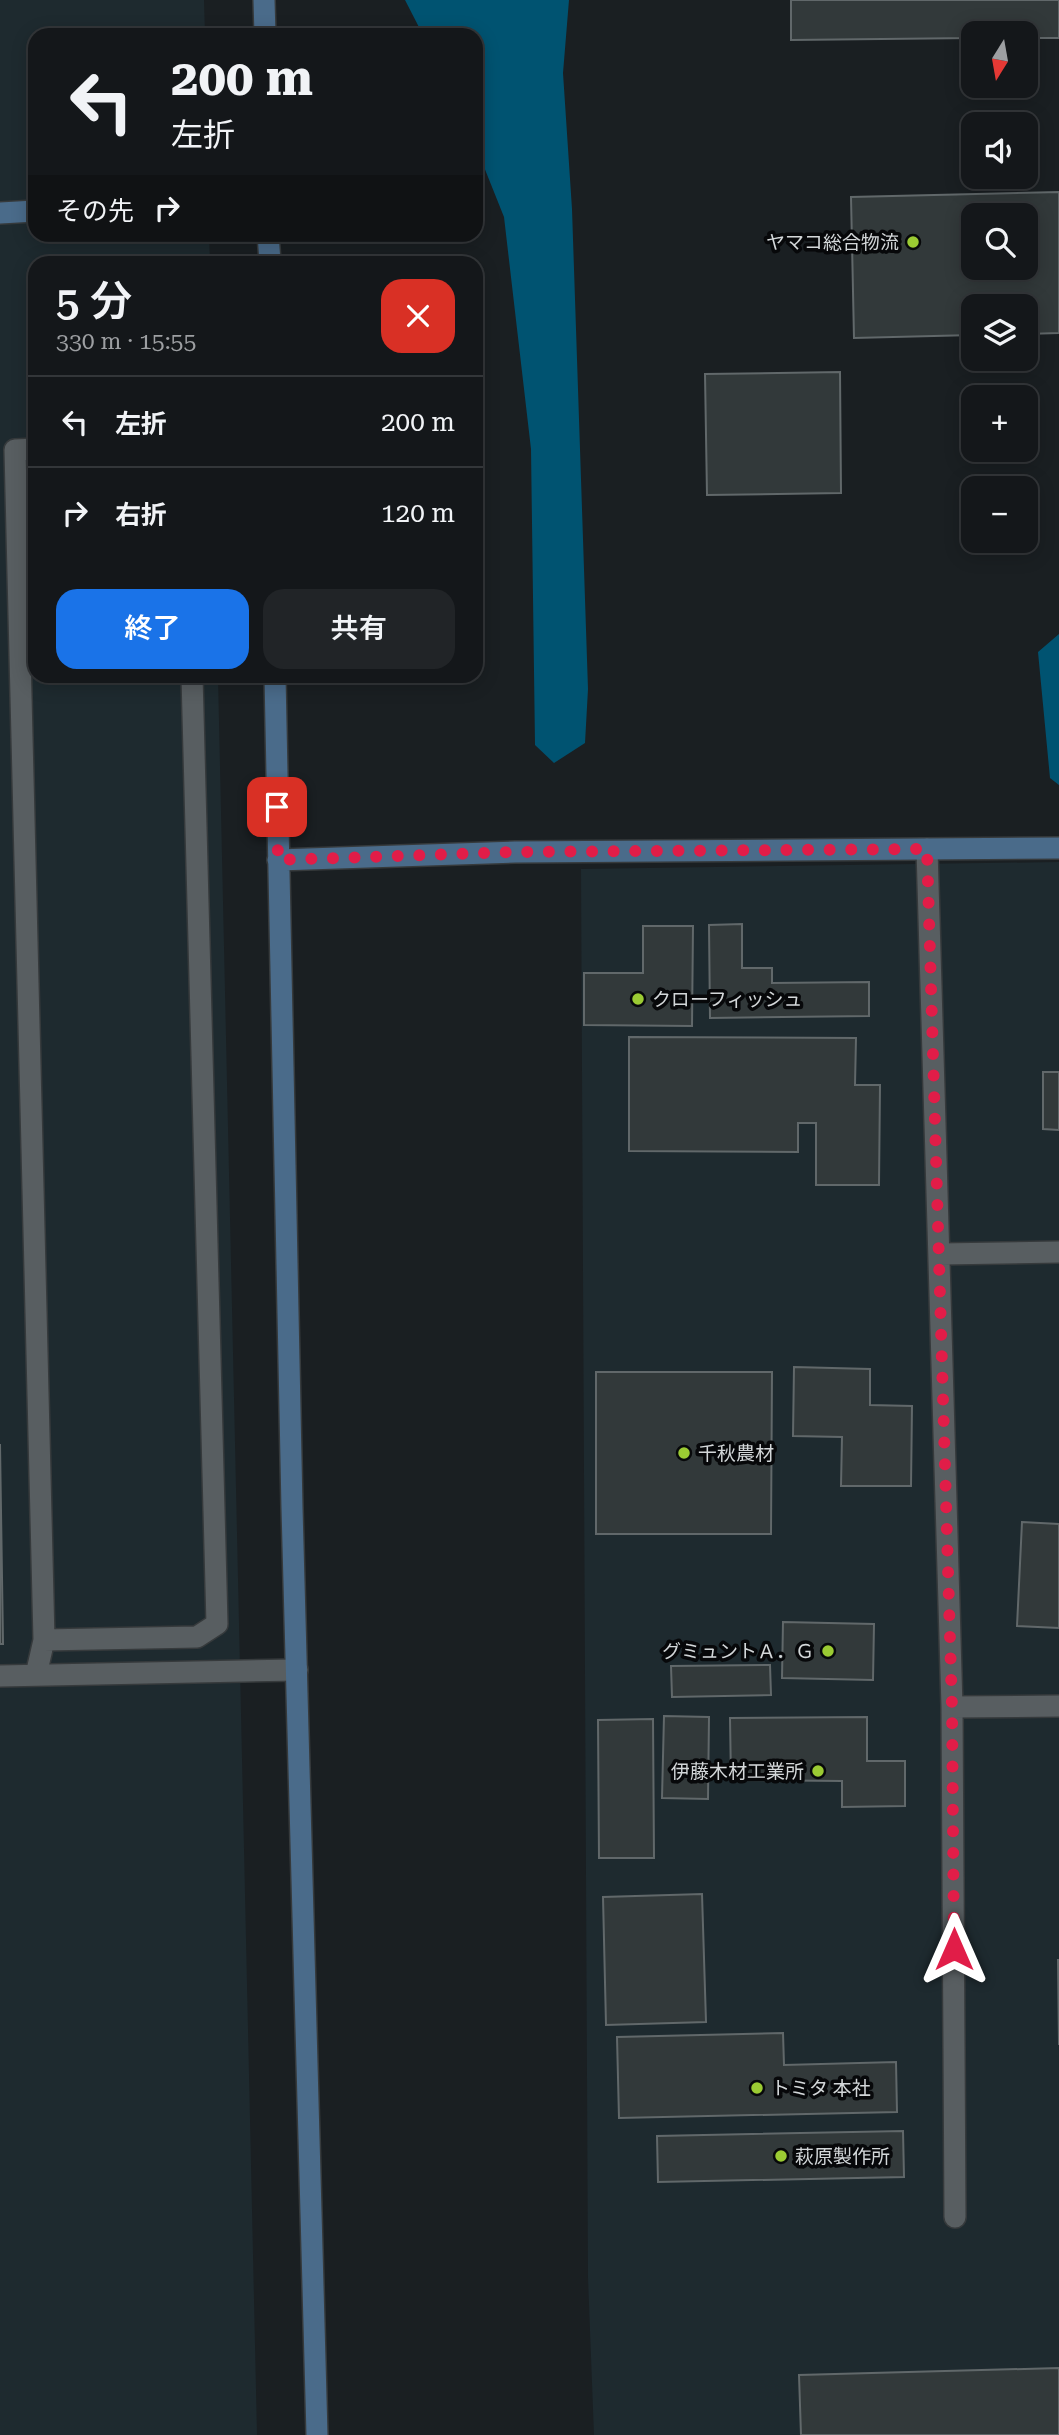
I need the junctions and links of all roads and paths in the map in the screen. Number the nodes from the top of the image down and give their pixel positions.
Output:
1 (264, 0) edge
2 (265, 28) edge
3 (28, 211) edge
4 (0, 213) edge
5 (28, 449) edge
6 (192, 683) edge
7 (275, 683) edge
8 (1059, 848) edge
9 (927, 849) junction
10 (278, 860) junction
11 (1059, 1252) edge
12 (941, 1254) junction
13 (44, 1640) junction
14 (297, 1670) junction
15 (36, 1675) junction
16 (0, 1676) edge
17 (1059, 1706) edge
18 (952, 1707) junction
19 (955, 2217) dead end
20 (317, 2435) edge

1 - 2 street
3 - 4 street
5 - 13 street
6 - 13 street
7 - 10 street
8 - 9 street
9 - 10 street
9 - 12 street
10 - 14 street
11 - 12 street
12 - 18 street
13 - 15 street
14 - 15 street
14 - 20 street
15 - 16 street
17 - 18 street
18 - 19 street

